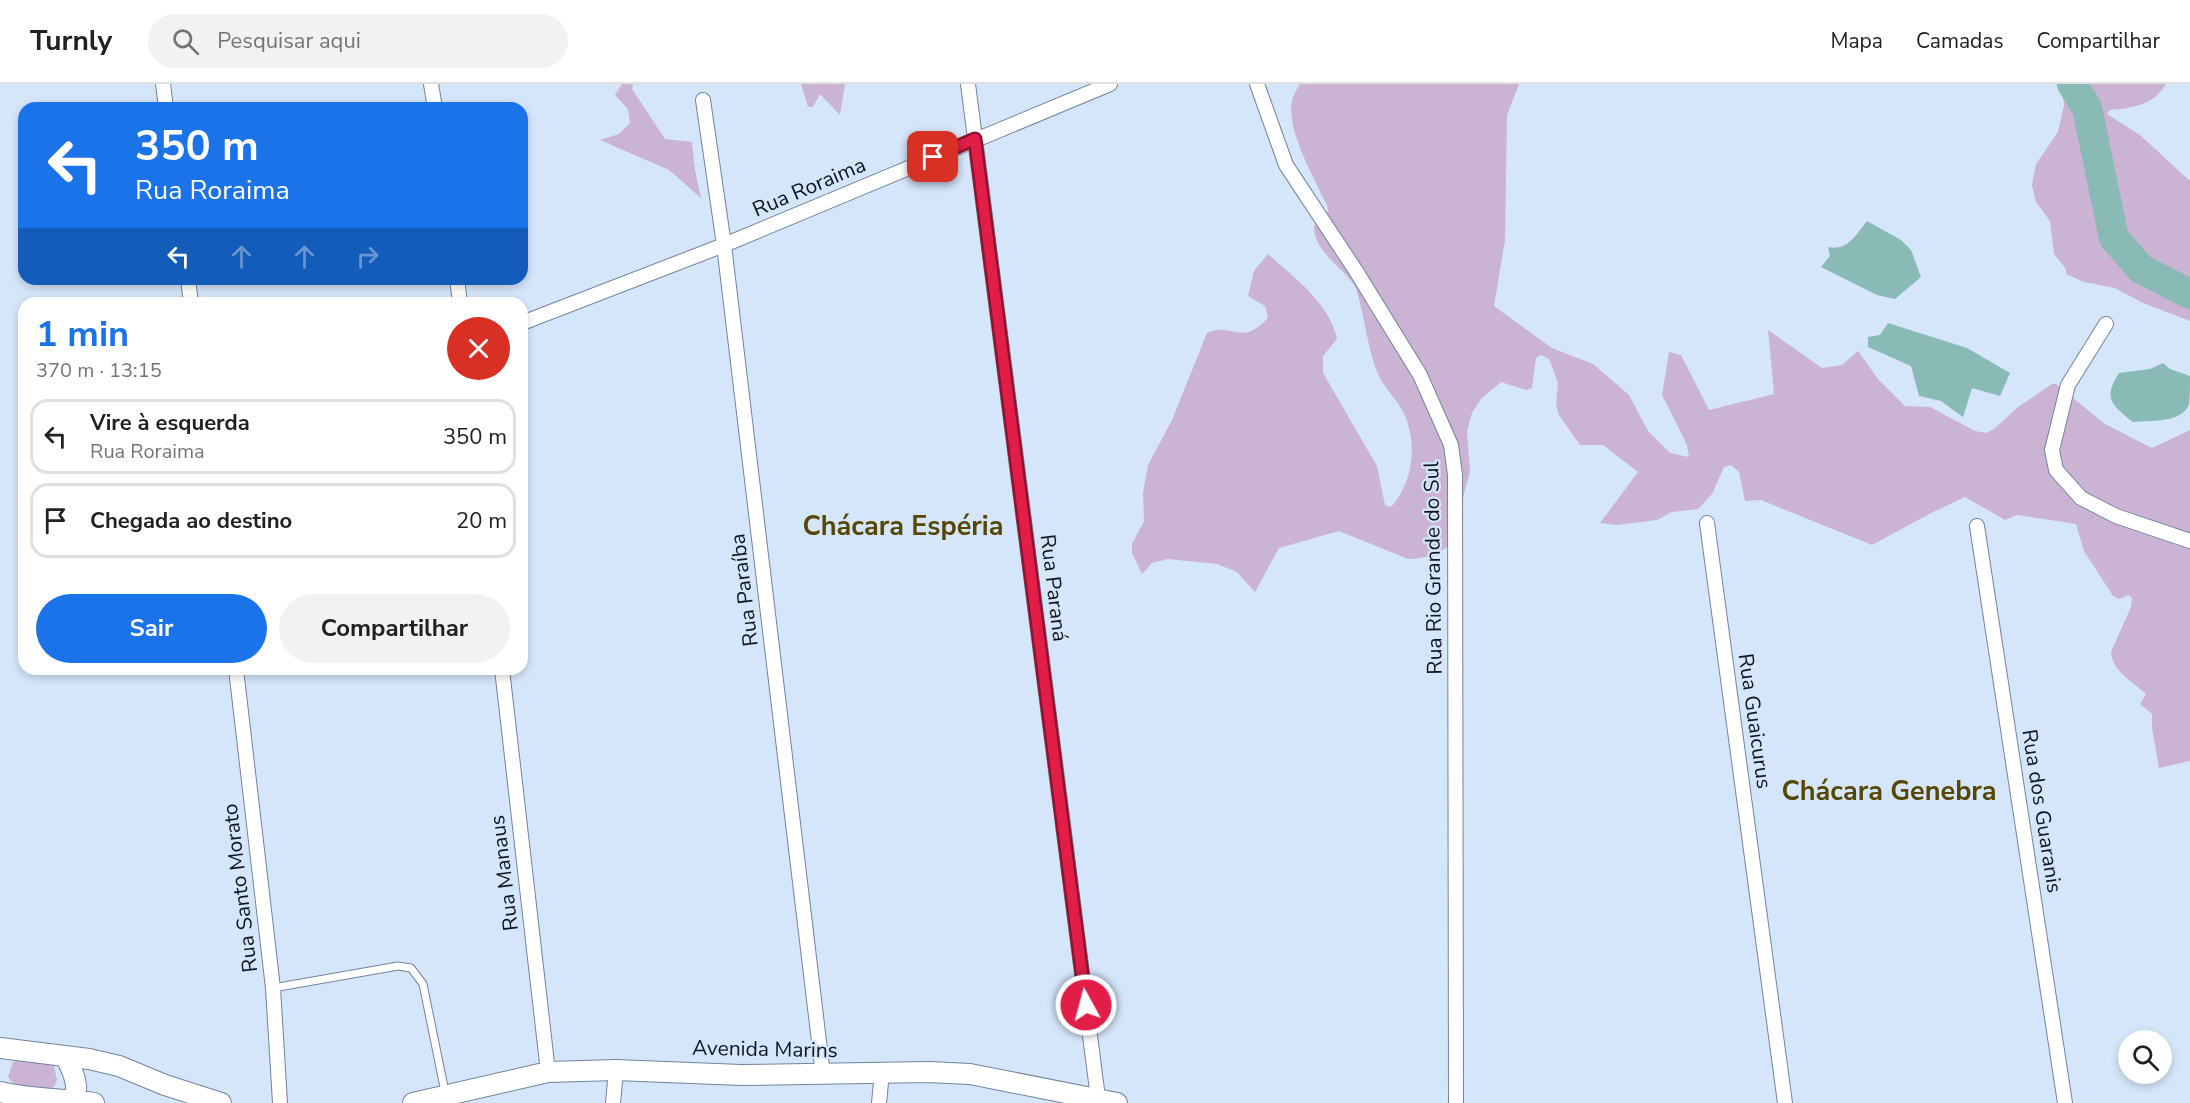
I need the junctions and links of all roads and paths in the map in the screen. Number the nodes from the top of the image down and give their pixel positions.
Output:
1 (163, 84) edge
2 (432, 84) edge
3 (968, 84) edge
4 (1110, 84) edge
5 (1257, 84) edge
6 (703, 100) dead end
7 (165, 102) edge
8 (434, 102) edge
9 (975, 139) junction
10 (724, 245) junction
11 (528, 321) edge
12 (2106, 324) dead end
13 (1707, 523) dead end
14 (1977, 526) dead end
15 (2190, 541) edge
16 (237, 675) edge
17 (503, 675) edge
18 (273, 988) junction
19 (1, 1049) edge
20 (66, 1057) junction
21 (616, 1070) junction
22 (548, 1072) junction
23 (882, 1072) junction
24 (823, 1075) junction
25 (0, 1083) edge
26 (0, 1092) edge
27 (446, 1096) junction
28 (1042, 1096) edge
29 (26, 1100) edge
30 (1107, 1101) edge
31 (81, 1102) edge
32 (221, 1103) edge
33 (280, 1103) edge
34 (413, 1103) edge
35 (613, 1103) edge
36 (879, 1103) edge
37 (1456, 1103) edge
38 (1785, 1103) edge
39 (2065, 1103) edge

1 - 7 street
2 - 8 street
3 - 9 street, Rua Paraná
4 - 9 street, Rua Roraima
5 - 37 street, Rua Rio Grande do Sul
6 - 10 street, Rua Paraíba
9 - 10 street, Rua Roraima
9 - 30 street, Rua Paraná
10 - 11 street, Rua Roraima
10 - 24 street, Rua Paraíba
12 - 15 street
13 - 38 street, Rua Guaicurus
14 - 39 street, Rua dos Guaranis
16 - 18 street, Rua Santo Morato
17 - 22 street, Rua Manaus
18 - 27 lane
18 - 33 street, Rua Santo Morato
19 - 20 street
20 - 31 street
20 - 32 street
21 - 22 street, Avenida Marins
21 - 24 street, Avenida Marins
21 - 35 street
22 - 27 street, Avenida Marins
23 - 24 street, Avenida Marins
23 - 28 street, Avenida Marins
23 - 36 street
25 - 29 street
26 - 29 street
27 - 34 street, Avenida Marins
28 - 30 street, Avenida Marins
29 - 31 street

